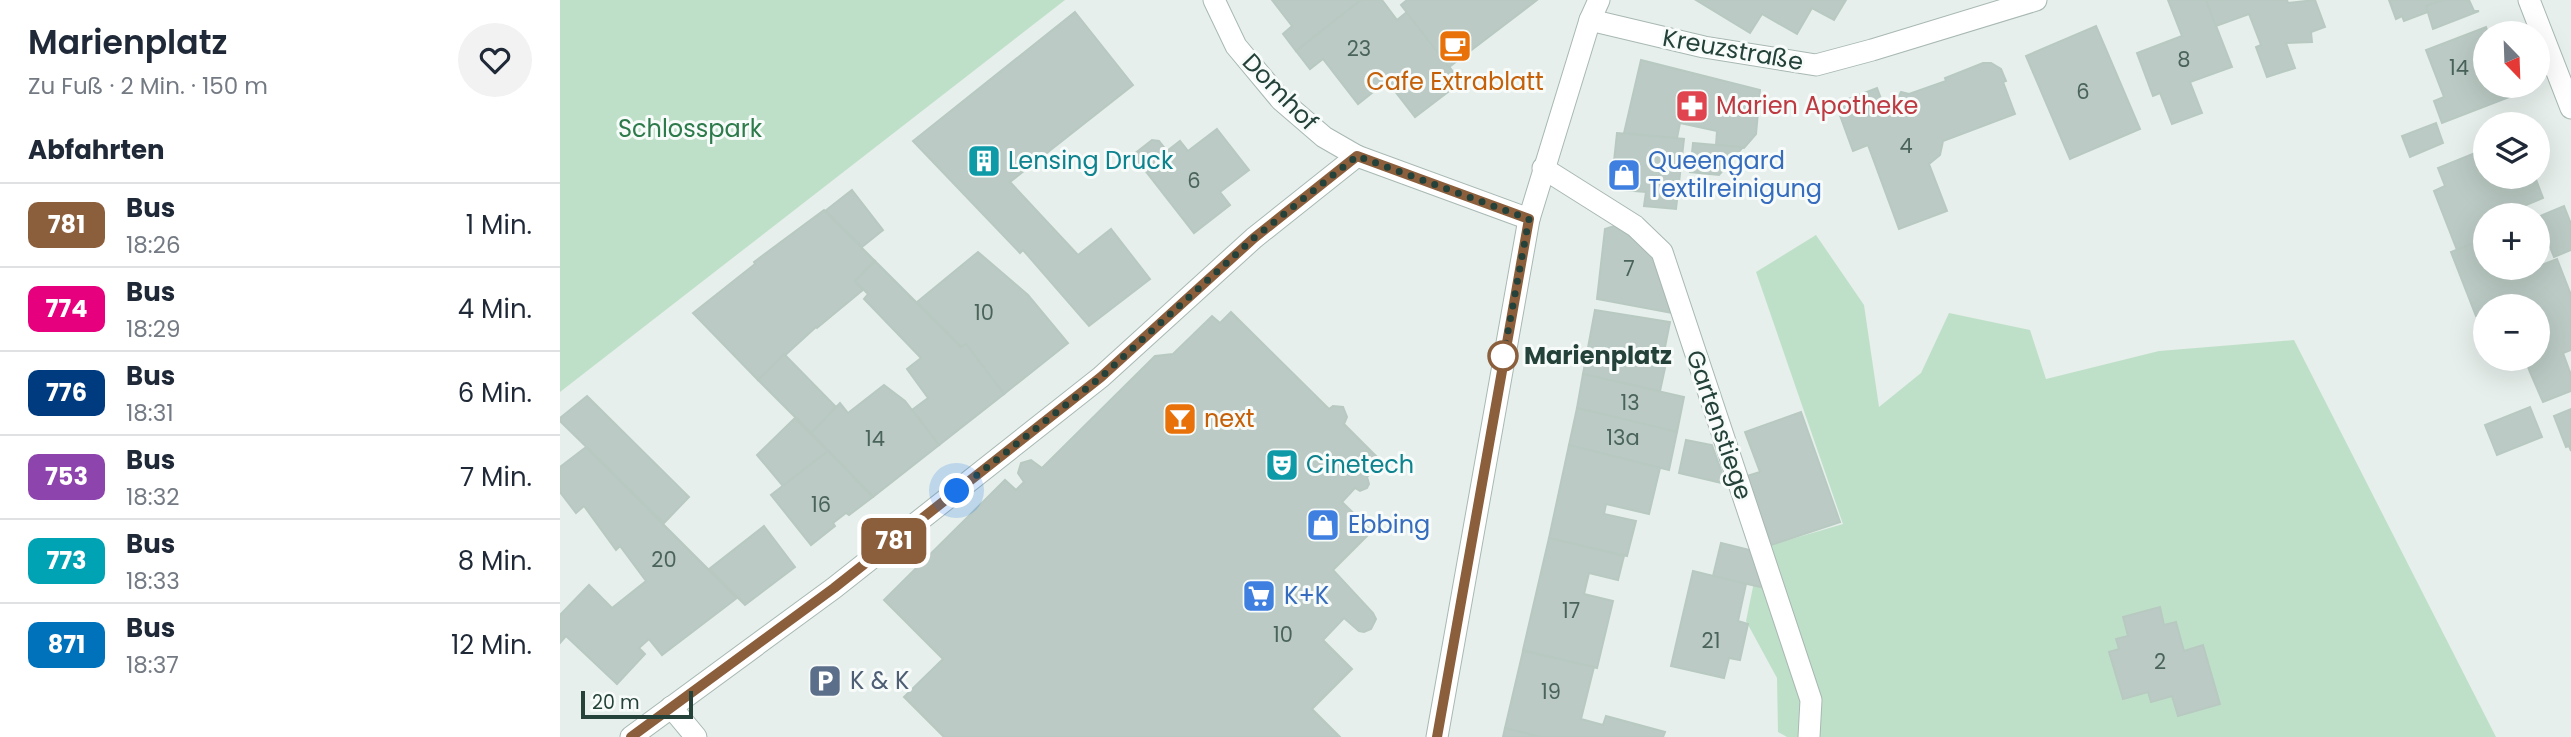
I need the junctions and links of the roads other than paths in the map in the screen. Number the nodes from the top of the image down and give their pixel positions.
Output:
1 (1214, 0) edge
2 (1599, 0) edge
3 (2036, 0) edge
4 (2529, 0) edge
5 (1590, 20) junction
6 (2571, 108) edge
7 (1357, 156) junction
8 (1543, 168) junction
9 (1529, 219) junction
10 (671, 707) junction
11 (631, 737) edge
12 (695, 737) edge
13 (1437, 737) edge
14 (1809, 737) edge

1 - 7 street, Domhof
2 - 5 street
3 - 5 street, Kreuzstraße
4 - 6 street
5 - 8 street
7 - 9 street, Domhof
7 - 10 street
8 - 9 street
8 - 14 street, Gartenstiege
9 - 13 street
10 - 11 street
10 - 12 street

